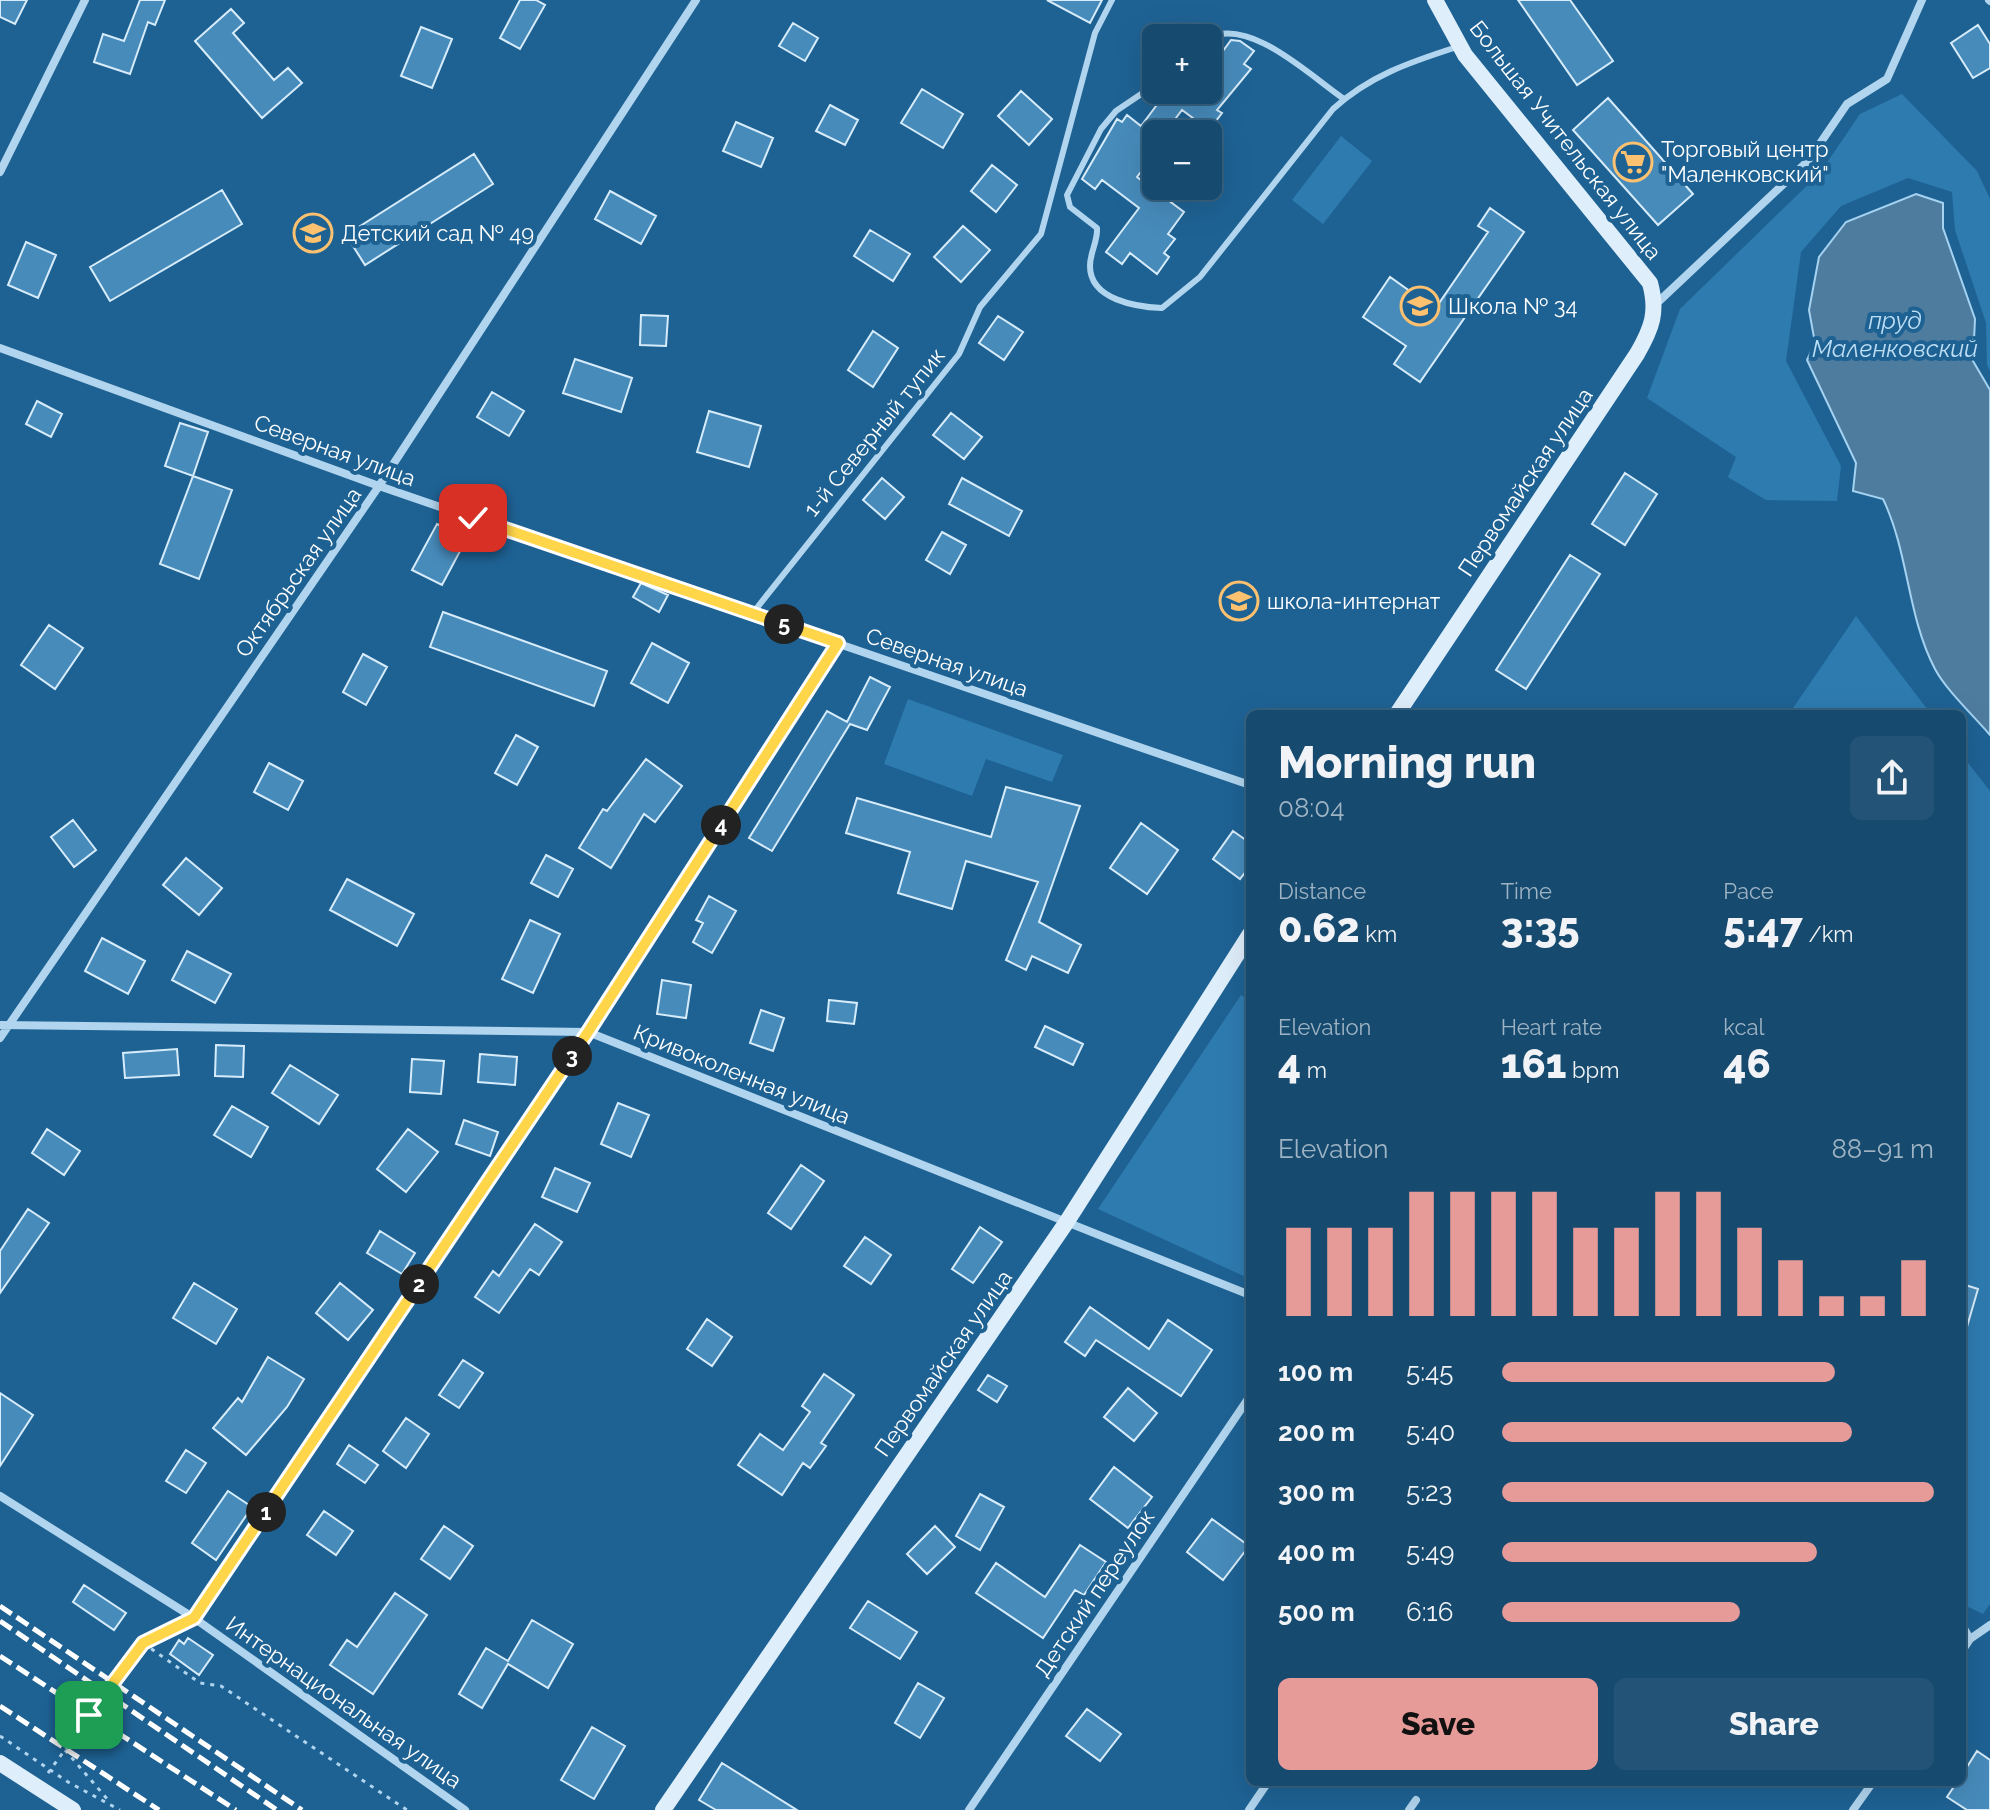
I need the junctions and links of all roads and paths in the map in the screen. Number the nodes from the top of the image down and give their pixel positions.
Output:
1 (85, 0) edge
2 (696, 0) edge
3 (1112, 0) edge
4 (1435, 0) edge
5 (1922, 0) edge
6 (1222, 32) edge
7 (1460, 46) junction
8 (1142, 93) edge
9 (1344, 99) junction
10 (0, 172) edge
11 (1656, 304) junction
12 (0, 348) edge
13 (379, 486) junction
14 (752, 614) junction
15 (838, 643) junction
16 (1400, 710) edge
17 (1246, 784) edge
18 (1246, 940) edge
19 (5, 1025) edge
20 (588, 1032) junction
21 (0, 1038) edge
22 (1066, 1223) junction
23 (1246, 1293) edge
24 (1246, 1402) edge
25 (0, 1496) edge
26 (194, 1618) junction
27 (1990, 1625) edge
28 (1966, 1632) edge
29 (1970, 1639) junction
30 (143, 1643) junction
31 (1966, 1645) edge
32 (0, 1736) edge
33 (65, 1750) junction
34 (0, 1763) edge
35 (50, 1770) junction
36 (1265, 1786) edge
37 (1870, 1786) edge
38 (37, 1788) junction
39 (1416, 1800) dead end
40 (113, 1805) junction
41 (73, 1810) edge
42 (120, 1810) edge
43 (407, 1810) edge
44 (465, 1810) edge
45 (663, 1810) edge
46 (969, 1810) edge
47 (1249, 1810) edge
48 (1409, 1810) edge
49 (1853, 1810) edge

1 - 10 street
2 - 13 street, Октябрьская улица
3 - 14 lane, 1-й Северный тупик
4 - 7 main road, Большая Учительская улица
5 - 11 street
6 - 9 lane
7 - 9 lane
7 - 11 main road, Большая Учительская улица
8 - 9 lane
11 - 16 main road, Первомайская улица
12 - 13 street, Северная улица
13 - 14 street, Северная улица
13 - 19 street, Октябрьская улица
14 - 15 street, Северная улица
15 - 17 street, Северная улица
15 - 20 street
18 - 22 main road, Первомайская улица
19 - 20 street, Кривоколенная улица
19 - 21 street, Октябрьская улица
20 - 22 street, Кривоколенная улица
20 - 26 street
22 - 23 street, Кривоколенная улица
22 - 45 main road, Первомайская улица
24 - 46 street, Детский переулок
25 - 26 street, Интернациональная улица
26 - 30 path
26 - 44 street, Интернациональная улица
27 - 29 street
28 - 29 street
29 - 31 street
30 - 33 path
30 - 43 path
32 - 35 path
33 - 35 path
33 - 40 path
34 - 38 main road
35 - 38 path
35 - 40 path
36 - 47 street
37 - 49 street
38 - 41 main road
39 - 48 street
40 - 42 path

